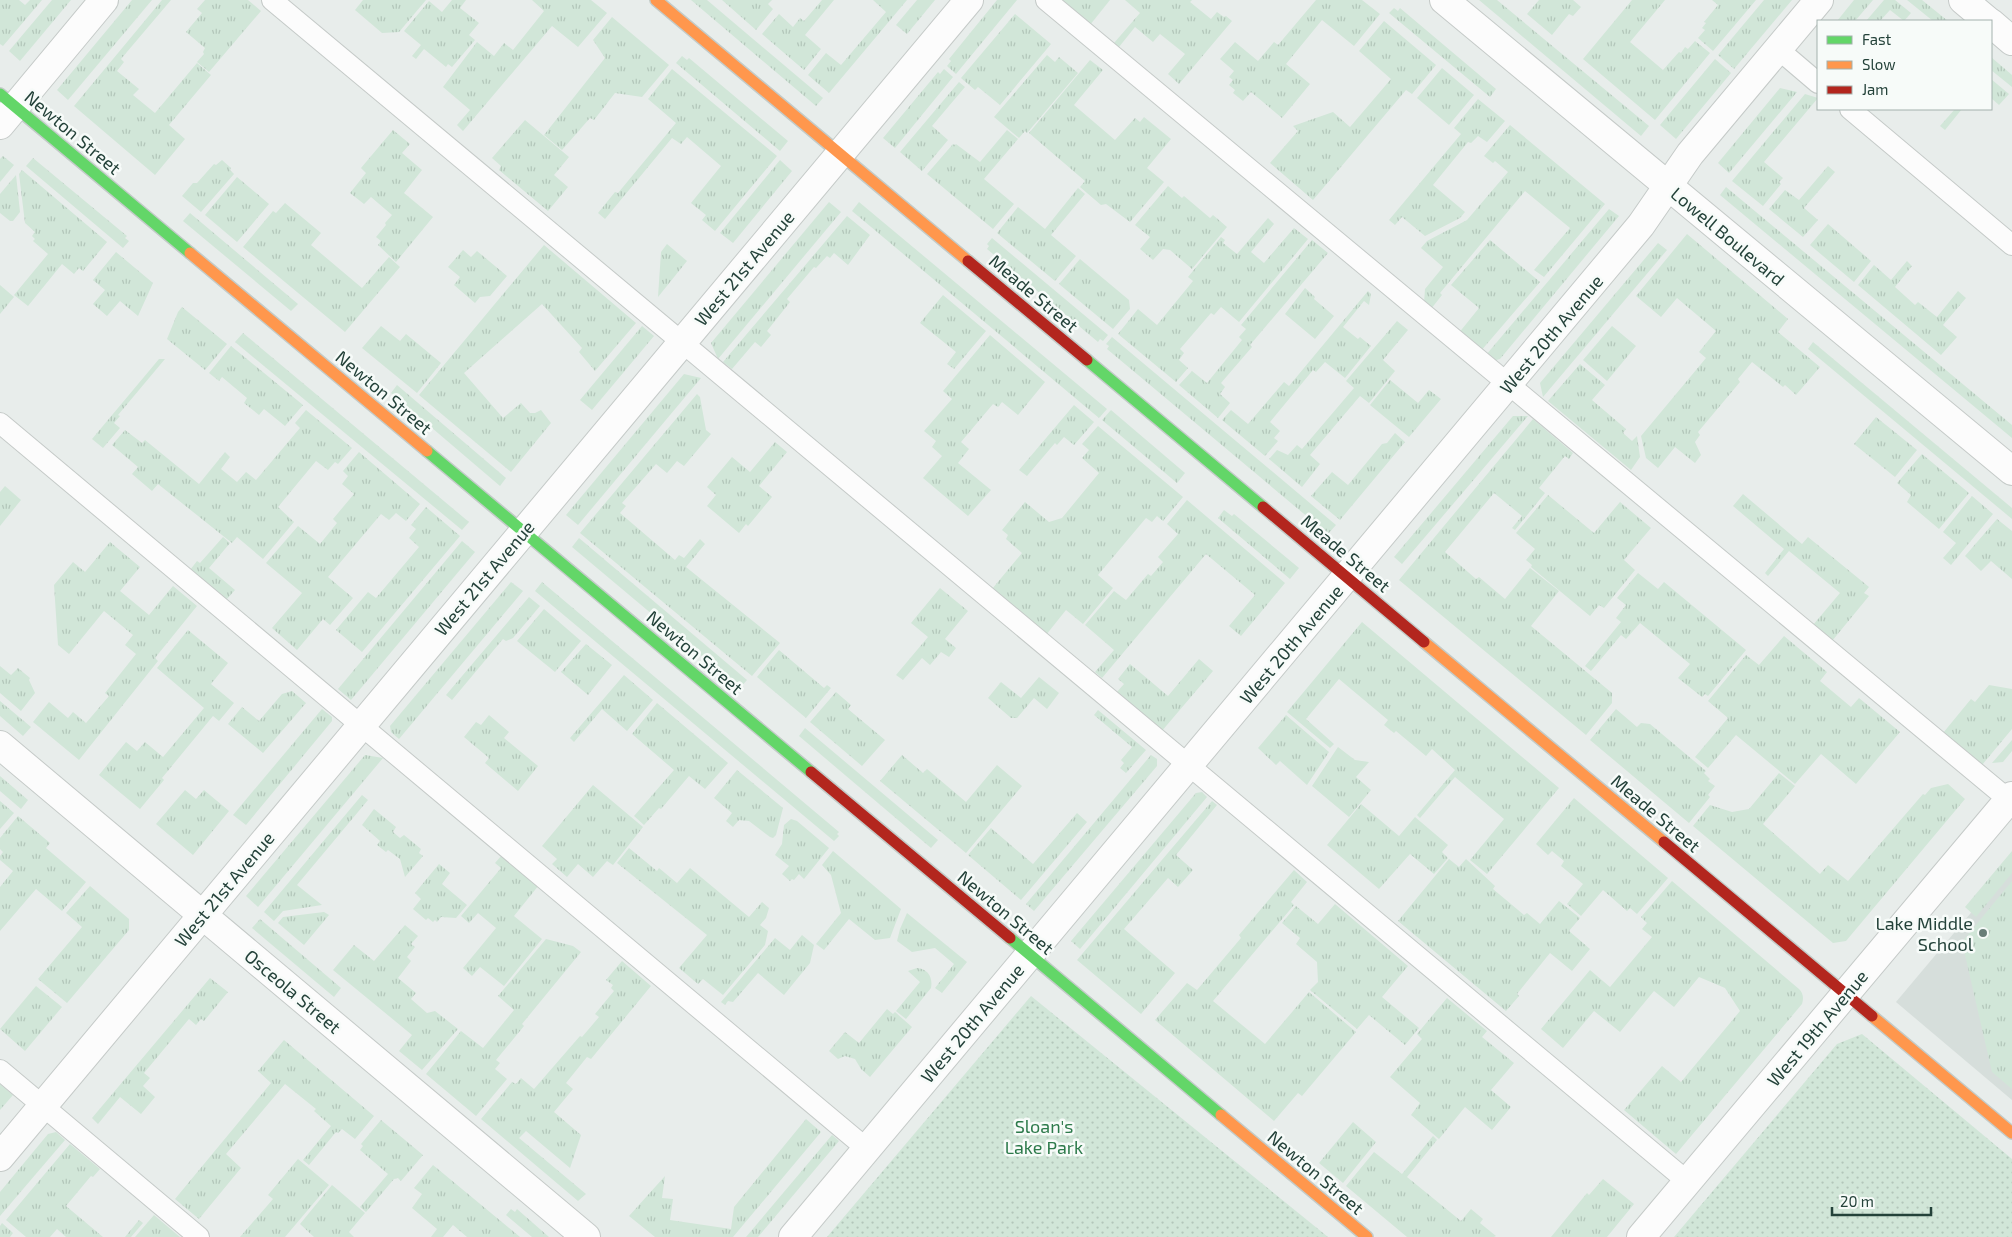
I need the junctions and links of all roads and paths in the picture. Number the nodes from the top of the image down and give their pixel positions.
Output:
1 (104, 0) edge
2 (272, 0) edge
3 (656, 0) edge
4 (969, 0) edge
5 (1046, 0) edge
6 (1444, 0) edge
7 (1819, 0) edge
8 (1963, 0) edge
9 (1987, 20) edge
10 (1992, 24) edge
11 (2012, 41) edge
12 (1778, 49) junction
13 (1817, 82) edge
14 (5, 108) edge
15 (1851, 110) edge
16 (840, 154) junction
17 (1668, 186) junction
18 (2012, 245) edge
19 (682, 342) junction
20 (1509, 384) junction
21 (0, 423) edge
22 (2012, 471) edge
23 (524, 531) junction
24 (1347, 577) junction
25 (361, 726) junction
26 (0, 745) edge
27 (1189, 765) junction
28 (2010, 798) edge
29 (202, 915) junction
30 (1030, 955) junction
31 (1845, 994) junction
32 (0, 1070) edge
33 (43, 1106) junction
34 (2012, 1133) edge
35 (867, 1149) junction
36 (0, 1157) edge
37 (1688, 1182) junction
38 (199, 1237) edge
39 (586, 1237) edge
40 (794, 1237) edge
41 (1367, 1237) edge
42 (1641, 1237) edge

1 - 14 street
2 - 19 lane
3 - 16 street, Meade Street
4 - 16 street, West 21st Avenue
5 - 20 lane
6 - 17 street, Lowell Boulevard
7 - 12 street, West 20th Avenue
8 - 9 street
10 - 11 street
12 - 13 lane
12 - 17 street, West 20th Avenue
14 - 23 street, Newton Street
15 - 18 lane
16 - 19 street, West 21st Avenue
16 - 24 street, Meade Street
17 - 20 street, West 20th Avenue
17 - 22 street, Lowell Boulevard
19 - 23 street, West 21st Avenue
19 - 27 lane
20 - 24 street, West 20th Avenue
20 - 28 lane
21 - 25 lane
23 - 25 street, West 21st Avenue
23 - 30 street, Newton Street
24 - 27 street, West 20th Avenue
24 - 31 street, Meade Street
25 - 29 street, West 21st Avenue
25 - 35 lane
26 - 29 street, Osceola Street
27 - 30 street, West 20th Avenue
27 - 37 lane
28 - 31 street, West 19th Avenue
29 - 33 street, West 21st Avenue
29 - 39 street, Osceola Street
30 - 35 street, West 20th Avenue
30 - 41 street, Newton Street
31 - 34 street, Meade Street
31 - 37 street, West 19th Avenue
32 - 33 lane
33 - 36 street, West 21st Avenue
33 - 38 lane
35 - 40 street, West 20th Avenue
37 - 42 street, West 19th Avenue

